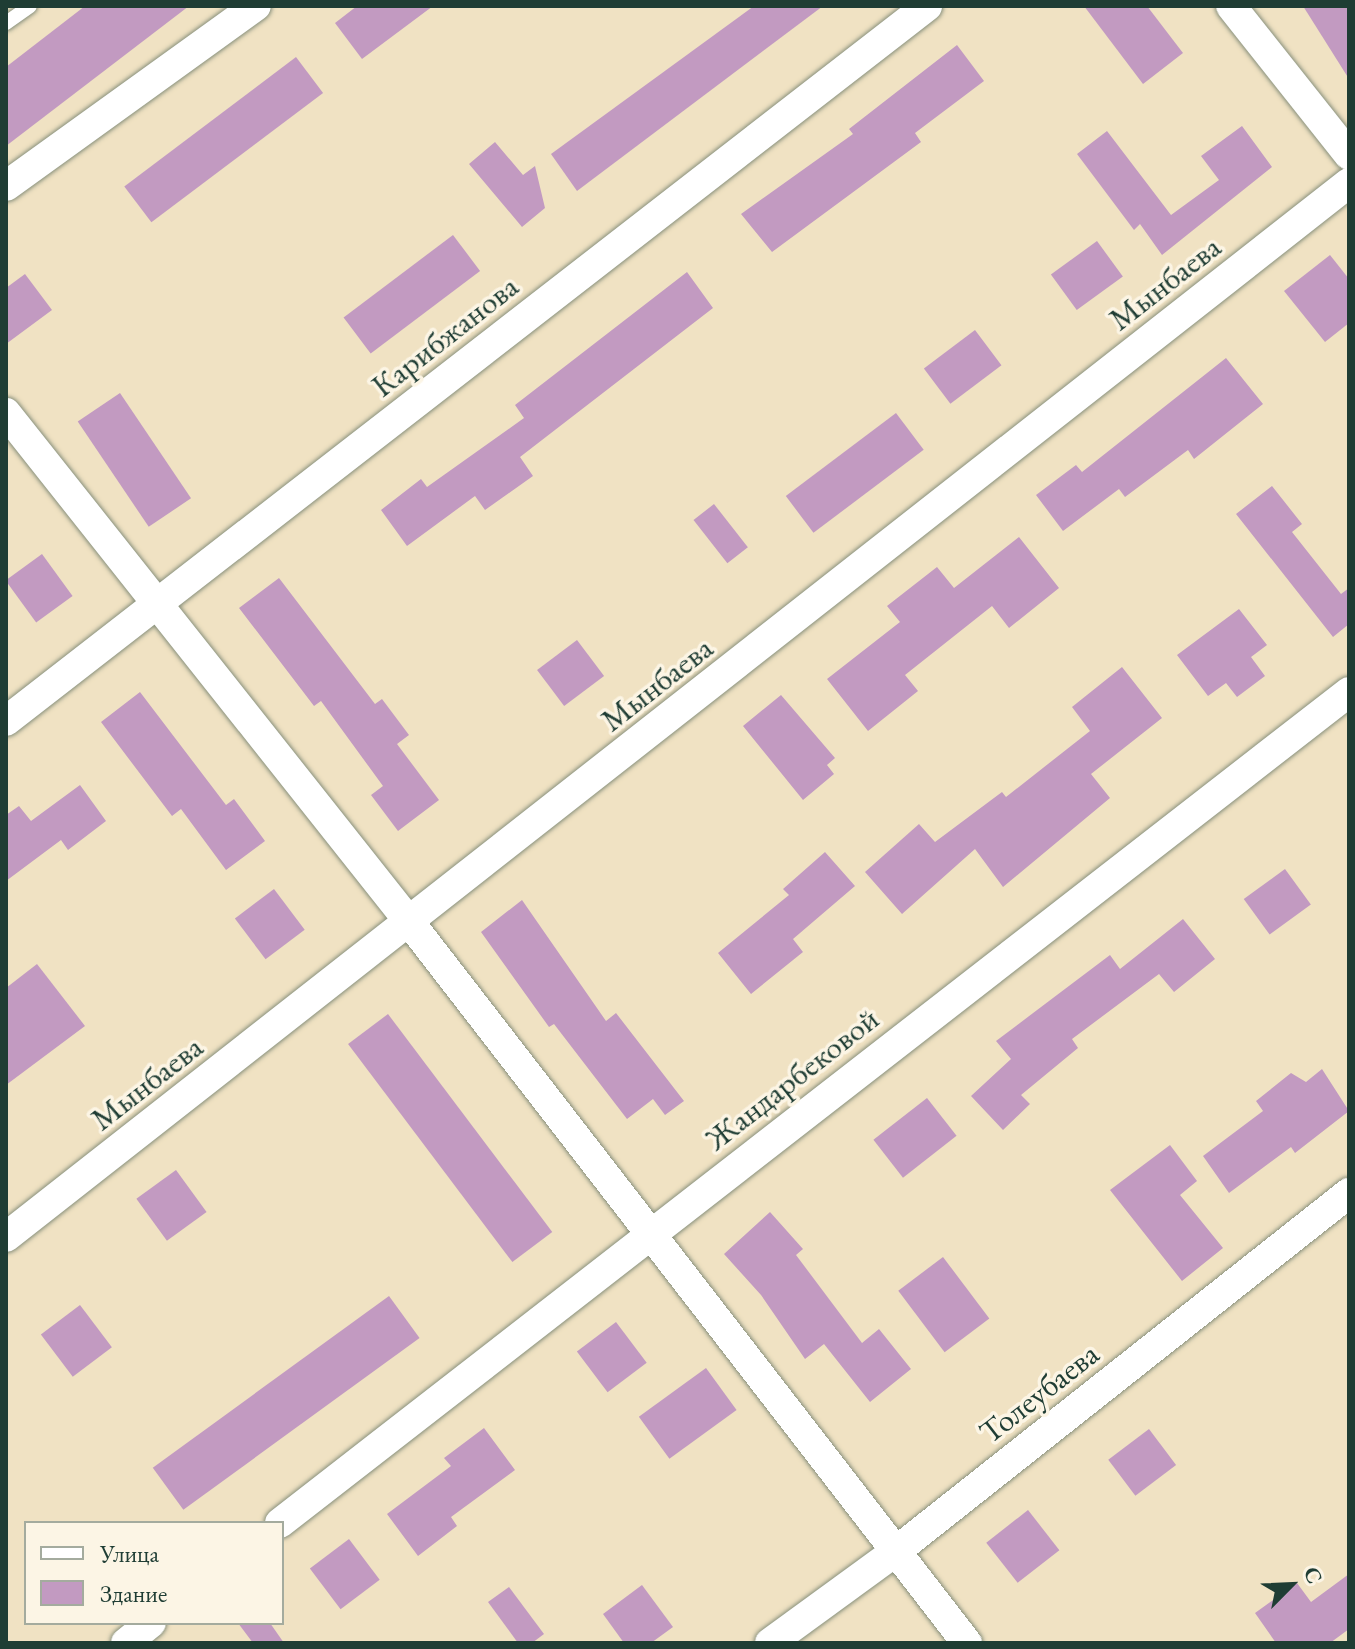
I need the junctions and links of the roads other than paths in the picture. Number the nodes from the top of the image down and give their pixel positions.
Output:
1 (30, 6) edge
2 (256, 6) edge
3 (927, 6) edge
4 (1231, 6) edge
5 (6, 23) edge
6 (1349, 155) edge
7 (1349, 183) edge
8 (6, 186) edge
9 (6, 413) edge
10 (157, 601) junction
11 (1349, 692) edge
12 (6, 721) edge
13 (411, 924) junction
14 (1349, 1193) edge
15 (652, 1234) junction
16 (6, 1237) edge
17 (283, 1521) edge
18 (895, 1552) junction
19 (148, 1625) edge
20 (126, 1643) edge
21 (770, 1643) edge
22 (967, 1643) edge

1 - 5 lane
2 - 8 street
3 - 10 street, Карибжанова
4 - 6 street
7 - 13 street, Мынбаева
9 - 10 street
10 - 12 street, Карибжанова
10 - 13 street
11 - 15 street, Жандарбековой
13 - 15 street
13 - 16 street, Мынбаева
14 - 18 street, Толеубаева
15 - 17 street, Жандарбековой
15 - 18 street
18 - 21 street, Толеубаева
18 - 22 street
19 - 20 street

